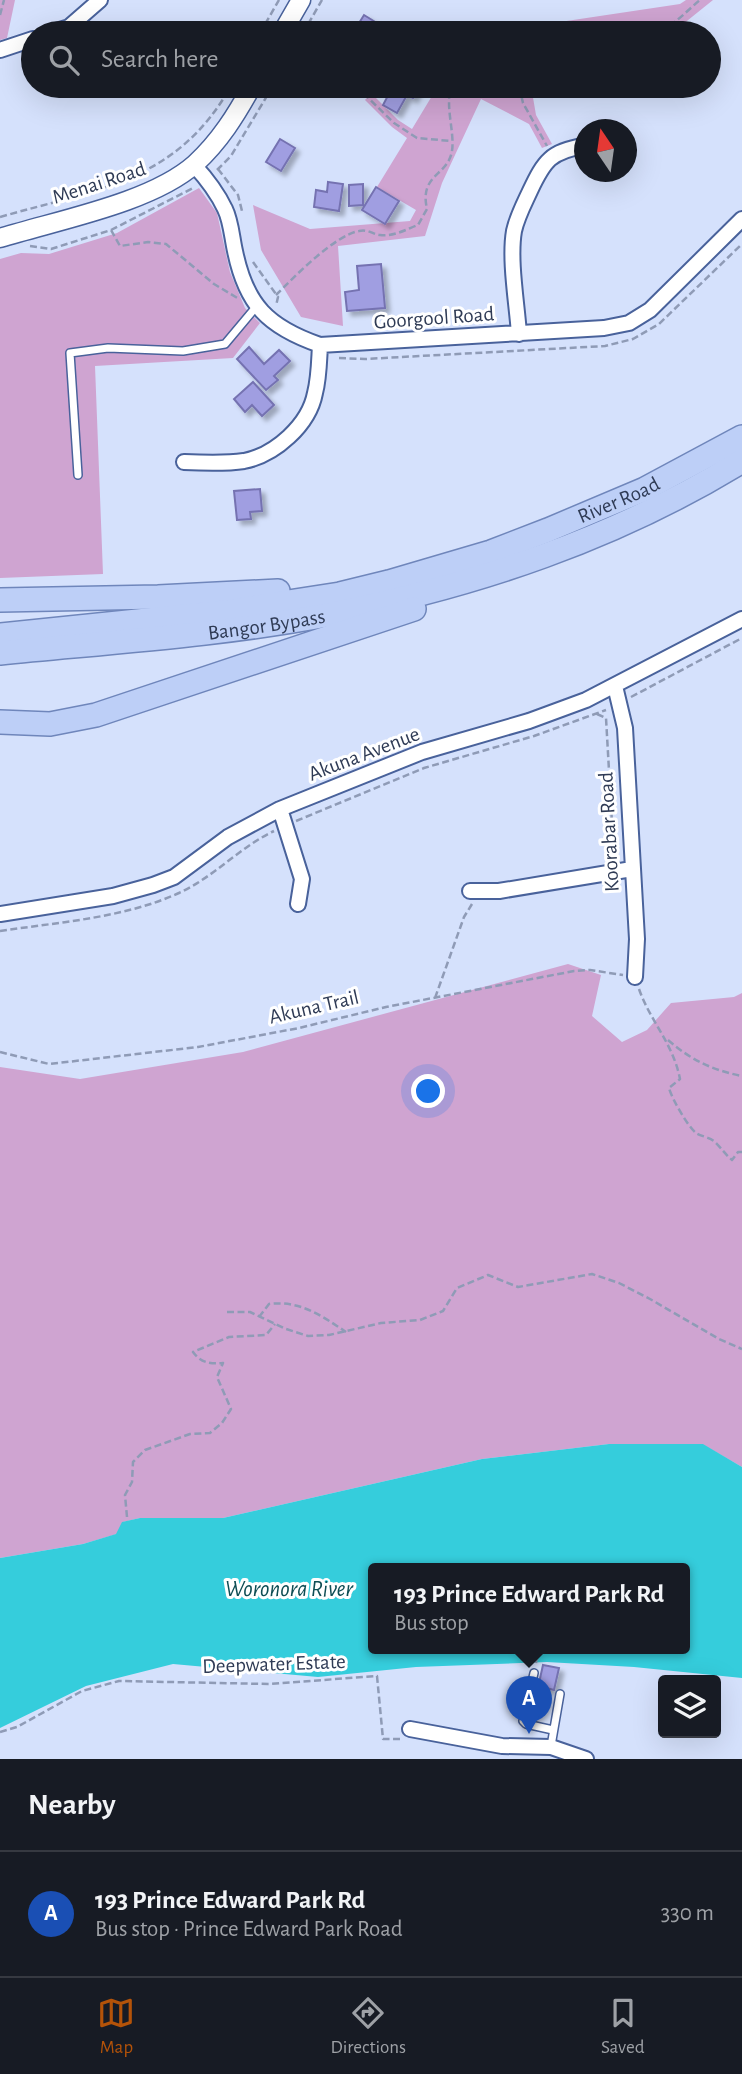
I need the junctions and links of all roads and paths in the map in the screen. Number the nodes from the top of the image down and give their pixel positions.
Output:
1 (4, 0) edge
2 (100, 0) edge
3 (279, 0) edge
4 (301, 0) edge
5 (322, 0) edge
6 (700, 0) edge
7 (0, 15) edge
8 (76, 21) edge
9 (267, 21) edge
10 (289, 21) edge
11 (310, 21) edge
12 (675, 21) edge
13 (21, 42) edge
14 (0, 50) edge
15 (224, 98) edge
16 (245, 98) edge
17 (368, 98) edge
18 (449, 98) edge
19 (522, 98) edge
20 (451, 141) junction
21 (574, 148) edge
22 (553, 156) junction
23 (194, 164) junction
24 (218, 169) dead end
25 (243, 216) dead end
26 (0, 218) edge
27 (742, 219) edge
28 (111, 230) dead end
29 (0, 238) edge
30 (252, 260) dead end
31 (276, 295) junction
32 (257, 306) junction
33 (519, 334) junction
34 (320, 345) junction
35 (742, 437) edge
36 (742, 461) edge
37 (184, 462) dead end
38 (78, 475) dead end
39 (491, 552) junction
40 (527, 564) junction
41 (0, 600) edge
42 (742, 619) edge
43 (0, 635) edge
44 (742, 638) edge
45 (0, 653) edge
46 (615, 686) junction
47 (620, 704) junction
48 (597, 714) junction
49 (0, 722) edge
50 (280, 809) junction
51 (285, 825) junction
52 (632, 869) junction
53 (615, 872) junction
54 (475, 892) joint
55 (298, 904) dead end
56 (0, 914) edge
57 (0, 931) edge
58 (635, 977) junction
59 (435, 998) junction
60 (666, 1038) junction
61 (0, 1052) edge
62 (742, 1076) edge
63 (742, 1152) edge
64 (228, 1312) dead end
65 (259, 1317) junction
66 (275, 1324) junction
67 (346, 1332) junction
68 (742, 1349) edge
69 (127, 1517) dead end
70 (537, 1654) edge
71 (534, 1673) joint
72 (561, 1694) dead end
73 (554, 1730) junction
74 (0, 1732) edge
75 (410, 1734) joint
76 (551, 1747) junction
77 (586, 1759) edge

1 - 7 path
2 - 8 street
3 - 9 path
4 - 10 street
5 - 11 path
6 - 12 path
13 - 14 street
15 - 26 path
16 - 23 street, Menai Road
17 - 20 path
18 - 20 path
19 - 22 path
20 - 31 path
21 - 22 street
22 - 33 street
23 - 29 street, Menai Road
23 - 32 street
24 - 25 path
27 - 33 street, Goorgool Road
28 - 32 path
30 - 31 path
31 - 32 path
32 - 34 street, Goorgool Road
32 - 38 lane
33 - 34 street, Goorgool Road
34 - 37 street
35 - 39 main road, River Road
36 - 40 main road, River Road
39 - 41 main road
39 - 43 main road, Bangor Bypass
40 - 45 main road, Bangor Bypass
40 - 49 main road
42 - 46 street, Akuna Avenue
44 - 47 path
46 - 47 street, Koorabar Road
46 - 50 street, Akuna Avenue
47 - 48 path
47 - 52 street, Koorabar Road
48 - 51 path
48 - 53 path
50 - 51 street
50 - 56 street, Akuna Avenue
51 - 55 street
51 - 57 path
52 - 53 street
52 - 58 street, Koorabar Road
53 - 54 street
54 - 59 path
58 - 59 path, Akuna Trail
58 - 60 path
59 - 61 path, Akuna Trail
60 - 62 path
60 - 63 path
64 - 65 path
65 - 66 path
65 - 67 path
66 - 67 path
66 - 69 path
67 - 68 path
70 - 71 path
71 - 73 lane
72 - 73 lane
73 - 76 lane
74 - 75 path, Deepwater Estate
75 - 76 street
76 - 77 street

